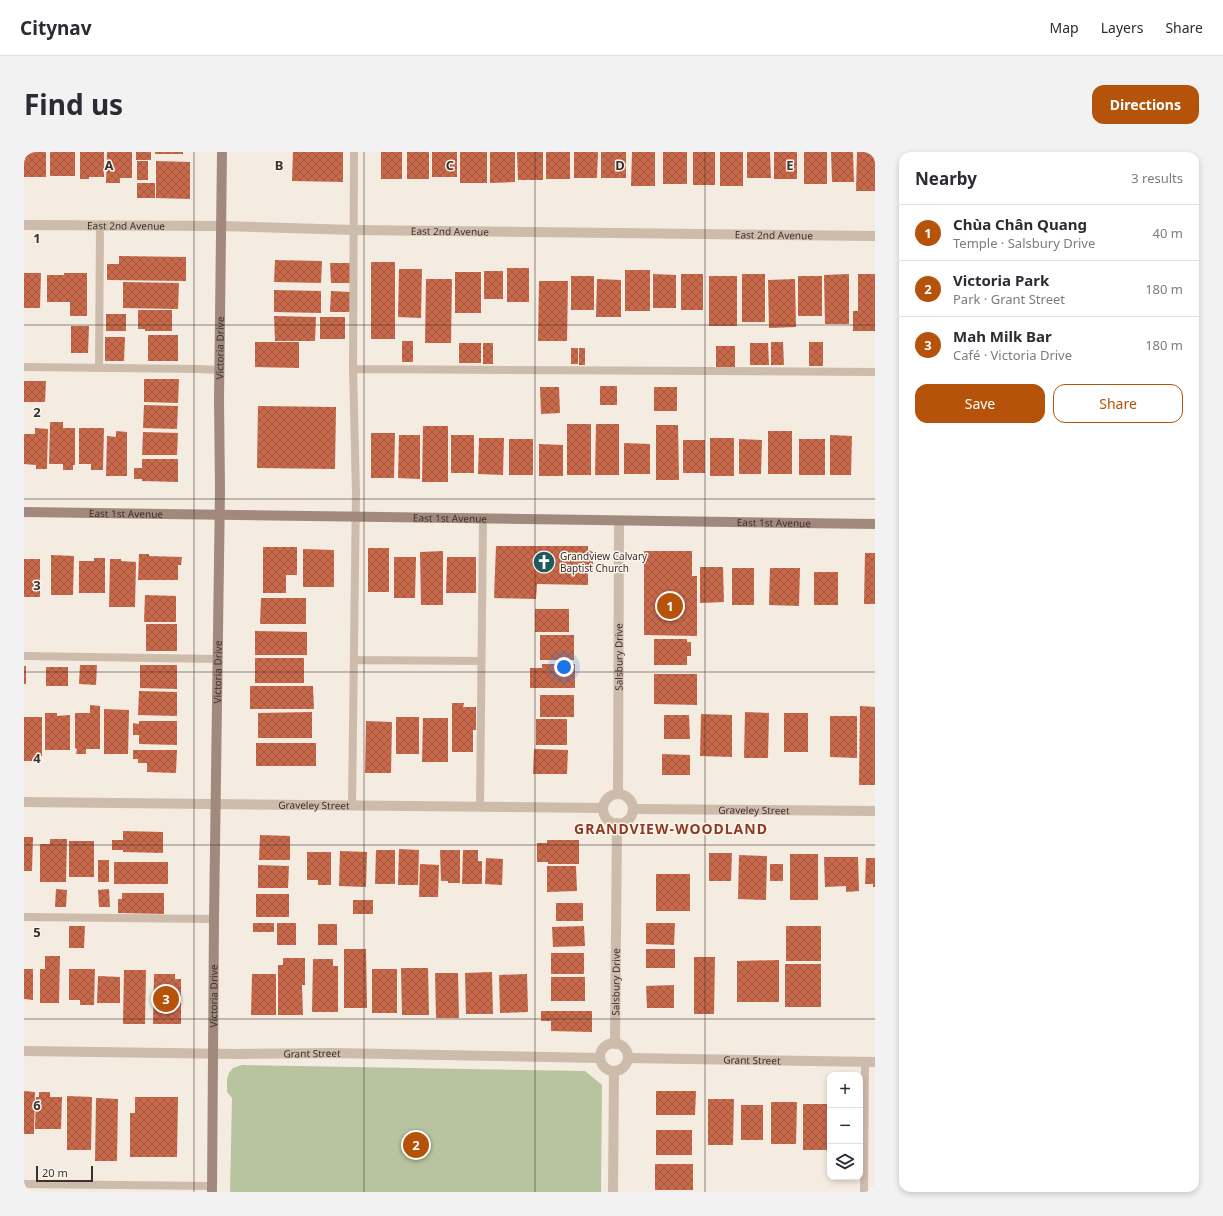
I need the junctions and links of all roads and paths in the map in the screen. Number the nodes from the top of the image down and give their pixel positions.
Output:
1 (222, 152) edge
2 (354, 152) edge
3 (24, 225) edge
4 (100, 225) junction
5 (221, 226) junction
6 (354, 230) junction
7 (875, 236) edge
8 (24, 367) edge
9 (99, 368) junction
10 (353, 369) junction
11 (219, 370) junction
12 (875, 372) edge
13 (24, 512) edge
14 (219, 516) junction
15 (355, 517) junction
16 (483, 519) junction
17 (620, 520) junction
18 (875, 524) edge
19 (24, 656) edge
20 (218, 658) junction
21 (354, 660) junction
22 (482, 661) junction
23 (618, 794) junction
24 (24, 802) edge
25 (216, 804) junction
26 (352, 805) junction
27 (480, 807) junction
28 (603, 808) junction
29 (633, 809) junction
30 (875, 811) edge
31 (617, 824) junction
32 (24, 917) edge
33 (214, 919) junction
34 (614, 1044) junction
35 (24, 1051) edge
36 (214, 1054) junction
37 (600, 1058) junction
38 (628, 1058) junction
39 (870, 1061) edge
40 (614, 1071) junction
41 (24, 1184) edge
42 (212, 1189) edge
43 (613, 1192) edge
44 (864, 1192) edge

1 - 5 street, Victoria Drive
2 - 6 lane
3 - 4 street, East 2nd Avenue
4 - 5 street, East 2nd Avenue
4 - 9 lane
5 - 6 street, East 2nd Avenue
5 - 11 street, Victoria Drive
6 - 7 street, East 2nd Avenue
6 - 10 lane
8 - 9 lane
9 - 11 lane
10 - 12 lane
10 - 15 lane
11 - 14 street, Victoria Drive
13 - 14 street, East 1st Avenue
14 - 15 street, East 1st Avenue
14 - 20 street, Victoria Drive
15 - 16 street, East 1st Avenue
15 - 21 lane
16 - 17 street, East 1st Avenue
16 - 22 lane
17 - 18 street, East 1st Avenue
17 - 23 street, Salsbury Drive
19 - 20 lane
20 - 25 street, Victoria Drive
21 - 22 lane
21 - 26 lane
22 - 27 lane
23 - 28 street
23 - 29 street
24 - 25 street, Graveley Street
25 - 26 street, Graveley Street
25 - 33 street, Victoria Drive
26 - 27 street, Graveley Street
27 - 28 street, Graveley Street
28 - 31 street
29 - 30 street, Graveley Street
29 - 31 street
31 - 34 street, Salsbury Drive
32 - 33 lane
33 - 36 street, Victoria Drive
34 - 37 street
34 - 38 street
35 - 36 street, Grant Street
36 - 37 street, Grant Street
36 - 42 street, Victoria Drive
37 - 40 street
38 - 39 street, Grant Street
38 - 40 street
39 - 44 lane
40 - 43 street
41 - 42 lane

